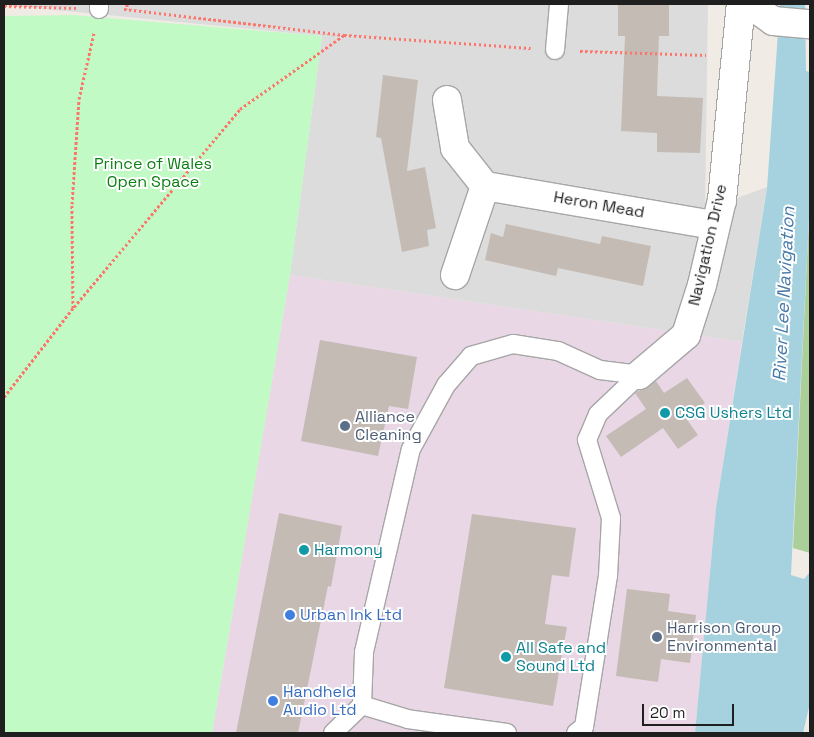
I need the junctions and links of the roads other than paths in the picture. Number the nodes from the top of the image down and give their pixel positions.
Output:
1 (559, 4) edge
2 (741, 4) edge
3 (749, 4) edge
4 (810, 24) edge
5 (555, 50) dead end
6 (447, 100) dead end
7 (485, 186) junction
8 (713, 225) junction
9 (456, 275) dead end
10 (639, 375) junction
11 (362, 705) junction
12 (333, 733) edge
13 (507, 733) edge
14 (576, 733) edge

1 - 5 lane
2 - 8 street, Navigation Drive
3 - 4 street
6 - 7 street
7 - 8 street, Heron Mead
7 - 9 street
8 - 10 street, Navigation Drive
10 - 11 lane
10 - 14 lane
11 - 12 lane
11 - 13 lane

